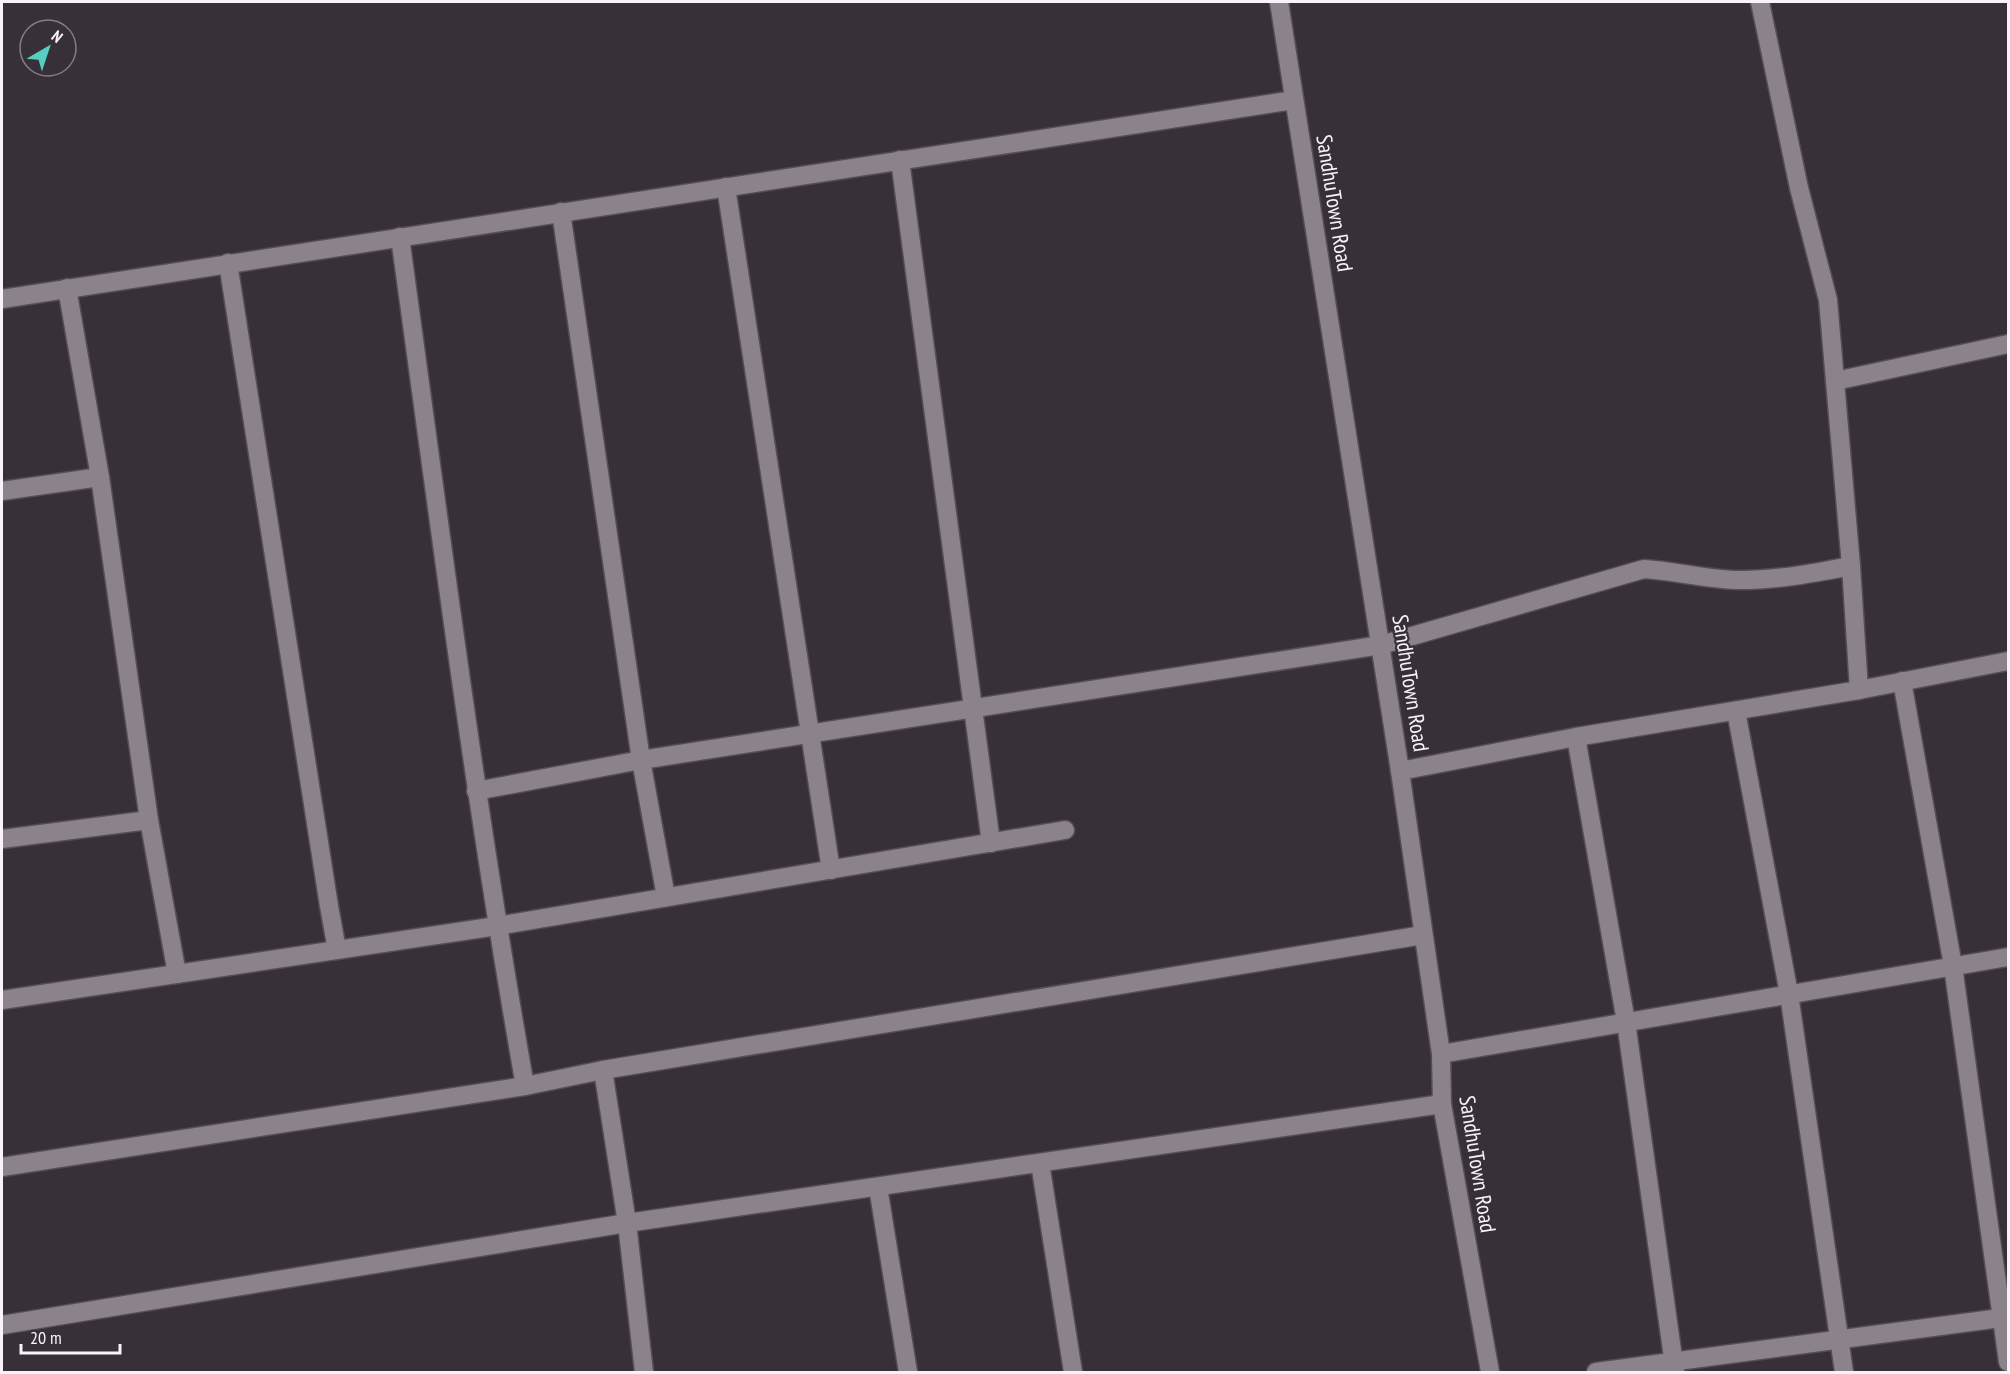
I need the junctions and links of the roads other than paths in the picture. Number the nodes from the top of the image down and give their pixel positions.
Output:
1 (1279, 2) edge
2 (1760, 2) edge
3 (1294, 99) junction
4 (900, 160) junction
5 (726, 187) junction
6 (561, 212) junction
7 (400, 237) junction
8 (228, 263) junction
9 (67, 288) junction
10 (2, 298) edge
11 (2008, 344) edge
12 (1835, 381) junction
13 (100, 477) junction
14 (2, 491) edge
15 (1851, 566) junction
16 (1381, 645) junction
17 (2008, 661) edge
18 (1902, 681) junction
19 (1859, 690) junction
20 (973, 708) junction
21 (1736, 711) junction
22 (810, 734) junction
23 (1576, 737) junction
24 (641, 759) junction
25 (1400, 771) junction
26 (476, 791) junction
27 (149, 820) junction
28 (1065, 830) dead end
29 (2, 839) edge
30 (991, 843) junction
31 (831, 870) junction
32 (666, 897) junction
33 (497, 926) junction
34 (1423, 935) junction
35 (337, 950) junction
36 (2008, 957) edge
37 (1953, 966) junction
38 (177, 974) junction
39 (1789, 994) junction
40 (2, 1000) edge
41 (1626, 1022) junction
42 (1441, 1054) junction
43 (603, 1070) junction
44 (525, 1086) junction
45 (1442, 1104) junction
46 (1040, 1163) junction
47 (2, 1167) edge
48 (878, 1187) junction
49 (627, 1223) junction
50 (2005, 1317) edge
51 (2, 1325) edge
52 (1839, 1340) junction
53 (2008, 1362) edge
54 (1674, 1367) edge
55 (644, 1372) edge
56 (908, 1372) edge
57 (1073, 1372) edge
58 (1490, 1372) edge
59 (1596, 1372) edge
60 (1844, 1372) edge

1 - 3 street, SandhuTown Road
2 - 12 street
3 - 4 street
3 - 16 street, SandhuTown Road
4 - 5 street
4 - 20 street
5 - 6 street
5 - 22 street
6 - 7 street
6 - 24 street
7 - 8 street
7 - 26 street
8 - 9 street
8 - 35 street
9 - 10 street
9 - 13 street
11 - 12 street
12 - 15 street
13 - 14 street
13 - 27 street
15 - 16 street
15 - 19 street
16 - 20 street
16 - 25 street, SandhuTown Road
17 - 18 street
18 - 19 street
18 - 37 street
19 - 21 street
20 - 22 street
20 - 30 street
21 - 23 street
21 - 39 street
22 - 24 street
22 - 31 street
23 - 25 street
23 - 41 street
24 - 26 street
24 - 32 street
25 - 34 street, SandhuTown Road
26 - 33 street
27 - 29 street
27 - 38 street
28 - 30 street
30 - 31 street
31 - 32 street
32 - 33 street
33 - 35 street
33 - 44 street
34 - 42 street, SandhuTown Road
34 - 43 street
35 - 38 street
36 - 37 street
37 - 39 street
37 - 50 street
38 - 40 street
39 - 41 street
39 - 52 street
41 - 42 street
41 - 54 street
42 - 45 street, SandhuTown Road
43 - 44 street
43 - 49 street
44 - 47 street
45 - 46 street
45 - 58 street, SandhuTown Road
46 - 48 street
46 - 57 street
48 - 49 street
48 - 56 street
49 - 51 street
49 - 55 street
50 - 52 street
50 - 53 street
52 - 54 street
52 - 60 street
54 - 59 street

